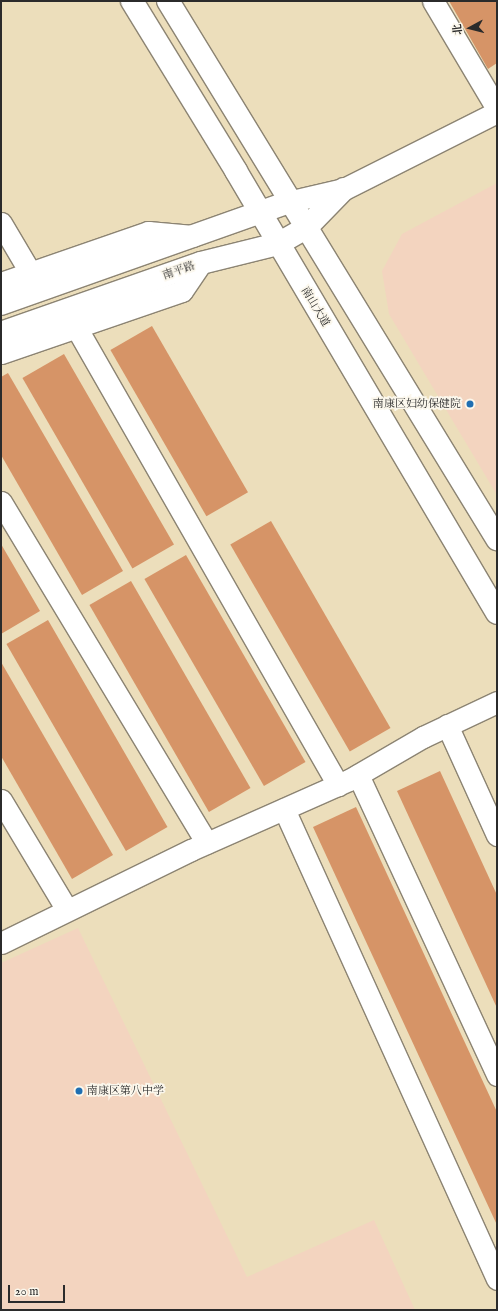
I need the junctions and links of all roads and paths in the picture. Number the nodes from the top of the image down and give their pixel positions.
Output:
1 (132, 1) edge
2 (168, 1) edge
3 (433, 1) edge
4 (497, 110) edge
5 (344, 189) junction
6 (292, 201) junction
7 (260, 212) junction
8 (1, 223) edge
9 (307, 228) junction
10 (193, 236) junction
11 (278, 244) junction
12 (201, 263) junction
13 (30, 272) junction
14 (1, 283) edge
15 (1, 304) edge
16 (76, 327) junction
17 (1, 333) edge
18 (1, 353) edge
19 (1, 502) edge
20 (497, 539) edge
21 (497, 613) edge
22 (497, 702) edge
23 (447, 725) junction
24 (358, 775) junction
25 (338, 785) junction
26 (1, 800) edge
27 (284, 809) junction
28 (497, 835) edge
29 (207, 843) junction
30 (68, 910) junction
31 (1, 943) edge
32 (497, 1075) edge
33 (497, 1279) edge

1 - 7 main road, 南山大道
2 - 6 main road
3 - 4 street
4 - 5 street, 南平路
5 - 6 street, 南平路
5 - 9 main road, 南平路
6 - 7 main road, 南平路
6 - 9 main road
7 - 10 main road, 南平路
7 - 11 main road, 南山大道
8 - 13 street
9 - 11 main road, 南平路
9 - 20 main road
10 - 13 street
10 - 15 main road, 南平路
11 - 12 main road, 南平路
11 - 21 main road, 南山大道
12 - 16 street
12 - 17 main road, 南平路
13 - 14 street
16 - 18 street
16 - 25 street
19 - 29 street
22 - 23 street
23 - 24 street
23 - 28 street
24 - 25 street
24 - 32 street
25 - 27 street
26 - 30 street
27 - 29 street
27 - 33 street
29 - 30 street
30 - 31 street

